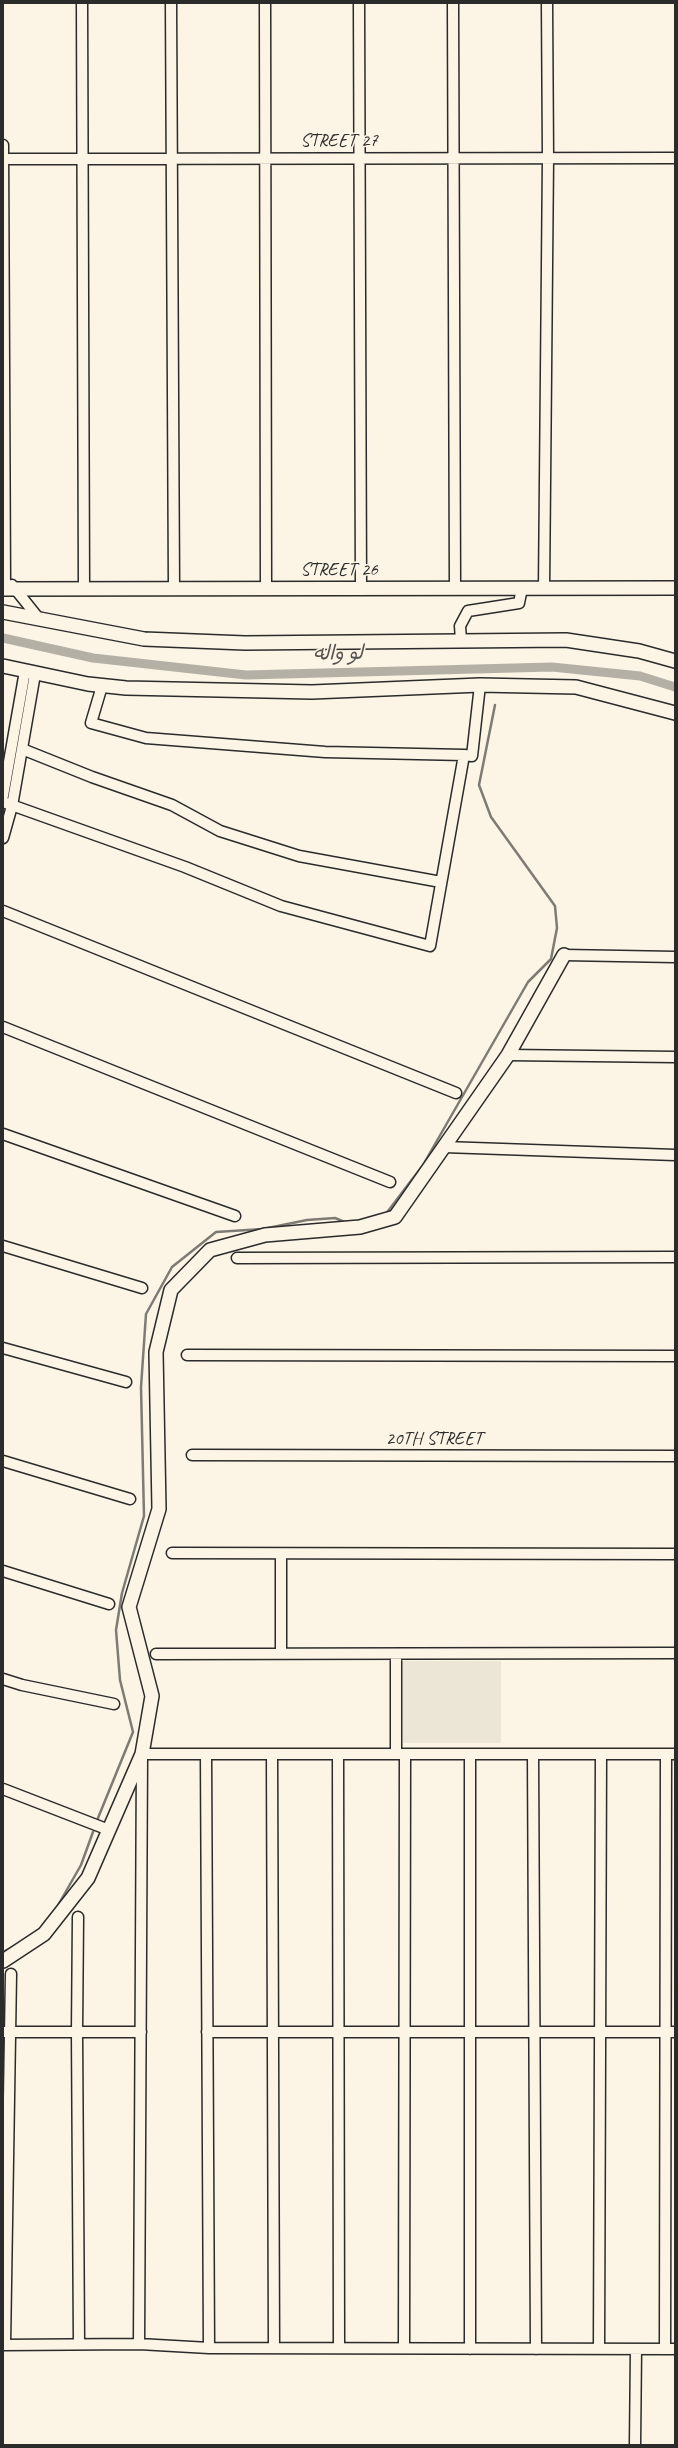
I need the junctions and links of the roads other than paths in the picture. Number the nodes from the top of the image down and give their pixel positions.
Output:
1 (82, 3) edge
2 (171, 3) edge
3 (266, 3) edge
4 (359, 3) edge
5 (453, 3) edge
6 (547, 3) edge
7 (3, 145) edge
8 (172, 158) junction
9 (266, 158) junction
10 (361, 158) junction
11 (454, 158) junction
12 (548, 158) junction
13 (675, 158) edge
14 (3, 159) edge
15 (82, 159) junction
16 (7, 586) edge
17 (455, 588) junction
18 (522, 588) junction
19 (544, 588) junction
20 (675, 588) edge
21 (84, 589) junction
22 (174, 589) junction
23 (266, 589) junction
24 (361, 589) junction
25 (3, 612) edge
26 (40, 620) junction
27 (461, 640) junction
28 (675, 662) edge
29 (3, 666) edge
30 (30, 672) junction
31 (480, 685) junction
32 (102, 686) junction
33 (675, 713) edge
34 (22, 749) junction
35 (464, 755) junction
36 (3, 796) edge
37 (8, 804) edge
38 (3, 838) edge
39 (442, 882) junction
40 (3, 911) edge
41 (564, 955) joint
42 (675, 957) edge
43 (3, 1027) edge
44 (508, 1055) junction
45 (675, 1057) edge
46 (456, 1093) dead end
47 (3, 1134) edge
48 (444, 1147) junction
49 (675, 1155) edge
50 (390, 1182) dead end
51 (235, 1216) dead end
52 (3, 1246) edge
53 (675, 1257) edge
54 (237, 1258) dead end
55 (142, 1288) dead end
56 (3, 1348) edge
57 (187, 1355) dead end
58 (675, 1356) edge
59 (126, 1382) dead end
60 (192, 1455) dead end
61 (675, 1456) edge
62 (3, 1461) edge
63 (130, 1498) dead end
64 (172, 1553) dead end
65 (281, 1554) junction
66 (675, 1554) edge
67 (3, 1571) edge
68 (109, 1604) dead end
69 (675, 1653) edge
70 (156, 1654) dead end
71 (281, 1654) junction
72 (396, 1654) junction
73 (3, 1679) edge
74 (114, 1704) dead end
75 (142, 1754) junction
76 (206, 1754) junction
77 (272, 1754) junction
78 (338, 1754) junction
79 (401, 1754) junction
80 (470, 1754) junction
81 (533, 1754) junction
82 (601, 1754) junction
83 (670, 1754) edge
84 (3, 1789) edge
85 (109, 1830) junction
86 (78, 1917) dead end
87 (3, 1961) edge
88 (11, 1974) dead end
89 (7, 2032) edge
90 (77, 2032) junction
91 (142, 2032) junction
92 (207, 2032) junction
93 (273, 2032) junction
94 (338, 2032) junction
95 (405, 2032) junction
96 (470, 2032) junction
97 (534, 2032) junction
98 (600, 2032) junction
99 (670, 2032) edge
100 (79, 2344) junction
101 (139, 2344) junction
102 (4, 2345) edge
103 (209, 2348) junction
104 (274, 2348) junction
105 (339, 2348) junction
106 (404, 2348) junction
107 (470, 2348) junction
108 (536, 2349) junction
109 (599, 2349) junction
110 (636, 2349) junction
111 (670, 2349) edge
112 (635, 2445) edge

1 - 15 street
2 - 8 street
3 - 9 street
4 - 10 street
5 - 11 street
6 - 12 street
7 - 14 street
8 - 9 street, STREET 27
8 - 15 street, STREET 27
8 - 22 street
9 - 10 street, STREET 27
9 - 23 street
10 - 11 street, STREET 27
10 - 24 street
11 - 12 street, STREET 27
11 - 17 street
12 - 13 street, STREET 27
12 - 19 street
14 - 15 street, STREET 27
14 - 16 street
15 - 21 street
16 - 21 street, STREET 26
16 - 26 street
17 - 18 street, STREET 26
17 - 24 street, STREET 26
18 - 19 street, STREET 26
18 - 27 street
19 - 20 street, STREET 26
21 - 22 street, STREET 26
22 - 23 street, STREET 26
23 - 24 street, STREET 26
25 - 26 street
26 - 27 street
27 - 28 street
29 - 30 street
30 - 32 street
30 - 34 street
30 - 36 street
31 - 32 street
31 - 33 street
31 - 35 street
32 - 35 street
34 - 37 street
34 - 39 street
35 - 39 street
37 - 38 street
37 - 39 street
40 - 46 street
41 - 42 street
41 - 44 street
43 - 50 street
44 - 45 street
44 - 48 street
47 - 51 street
48 - 49 street
48 - 75 street
52 - 55 street
53 - 54 street
56 - 59 street
57 - 58 street
60 - 61 street, 20TH STREET
62 - 63 street
64 - 65 street
65 - 66 street
65 - 71 street
67 - 68 street
69 - 72 street
70 - 71 street
71 - 72 street
72 - 79 street
73 - 74 street
75 - 76 street
75 - 85 street
75 - 91 street
76 - 77 street
76 - 92 street
77 - 78 street
77 - 93 street
78 - 79 street
78 - 94 street
79 - 80 street
79 - 95 street
80 - 81 street
80 - 96 street
81 - 82 street
81 - 97 street
82 - 83 street
82 - 98 street
83 - 99 street
84 - 85 street
85 - 87 street
86 - 90 street
88 - 89 street
89 - 90 street
89 - 102 street
90 - 91 street
90 - 100 street
91 - 101 street
92 - 93 street
92 - 103 street
93 - 94 street
93 - 104 street
94 - 95 street
94 - 105 street
95 - 96 street
95 - 106 street
96 - 97 street
96 - 107 street
97 - 98 street
97 - 108 street
98 - 99 street
98 - 109 street
99 - 111 street
100 - 101 street
100 - 102 street
101 - 103 street
103 - 104 street
104 - 105 street
105 - 106 street
106 - 107 street
107 - 108 street
108 - 109 street
109 - 110 street
110 - 111 street
110 - 112 street

